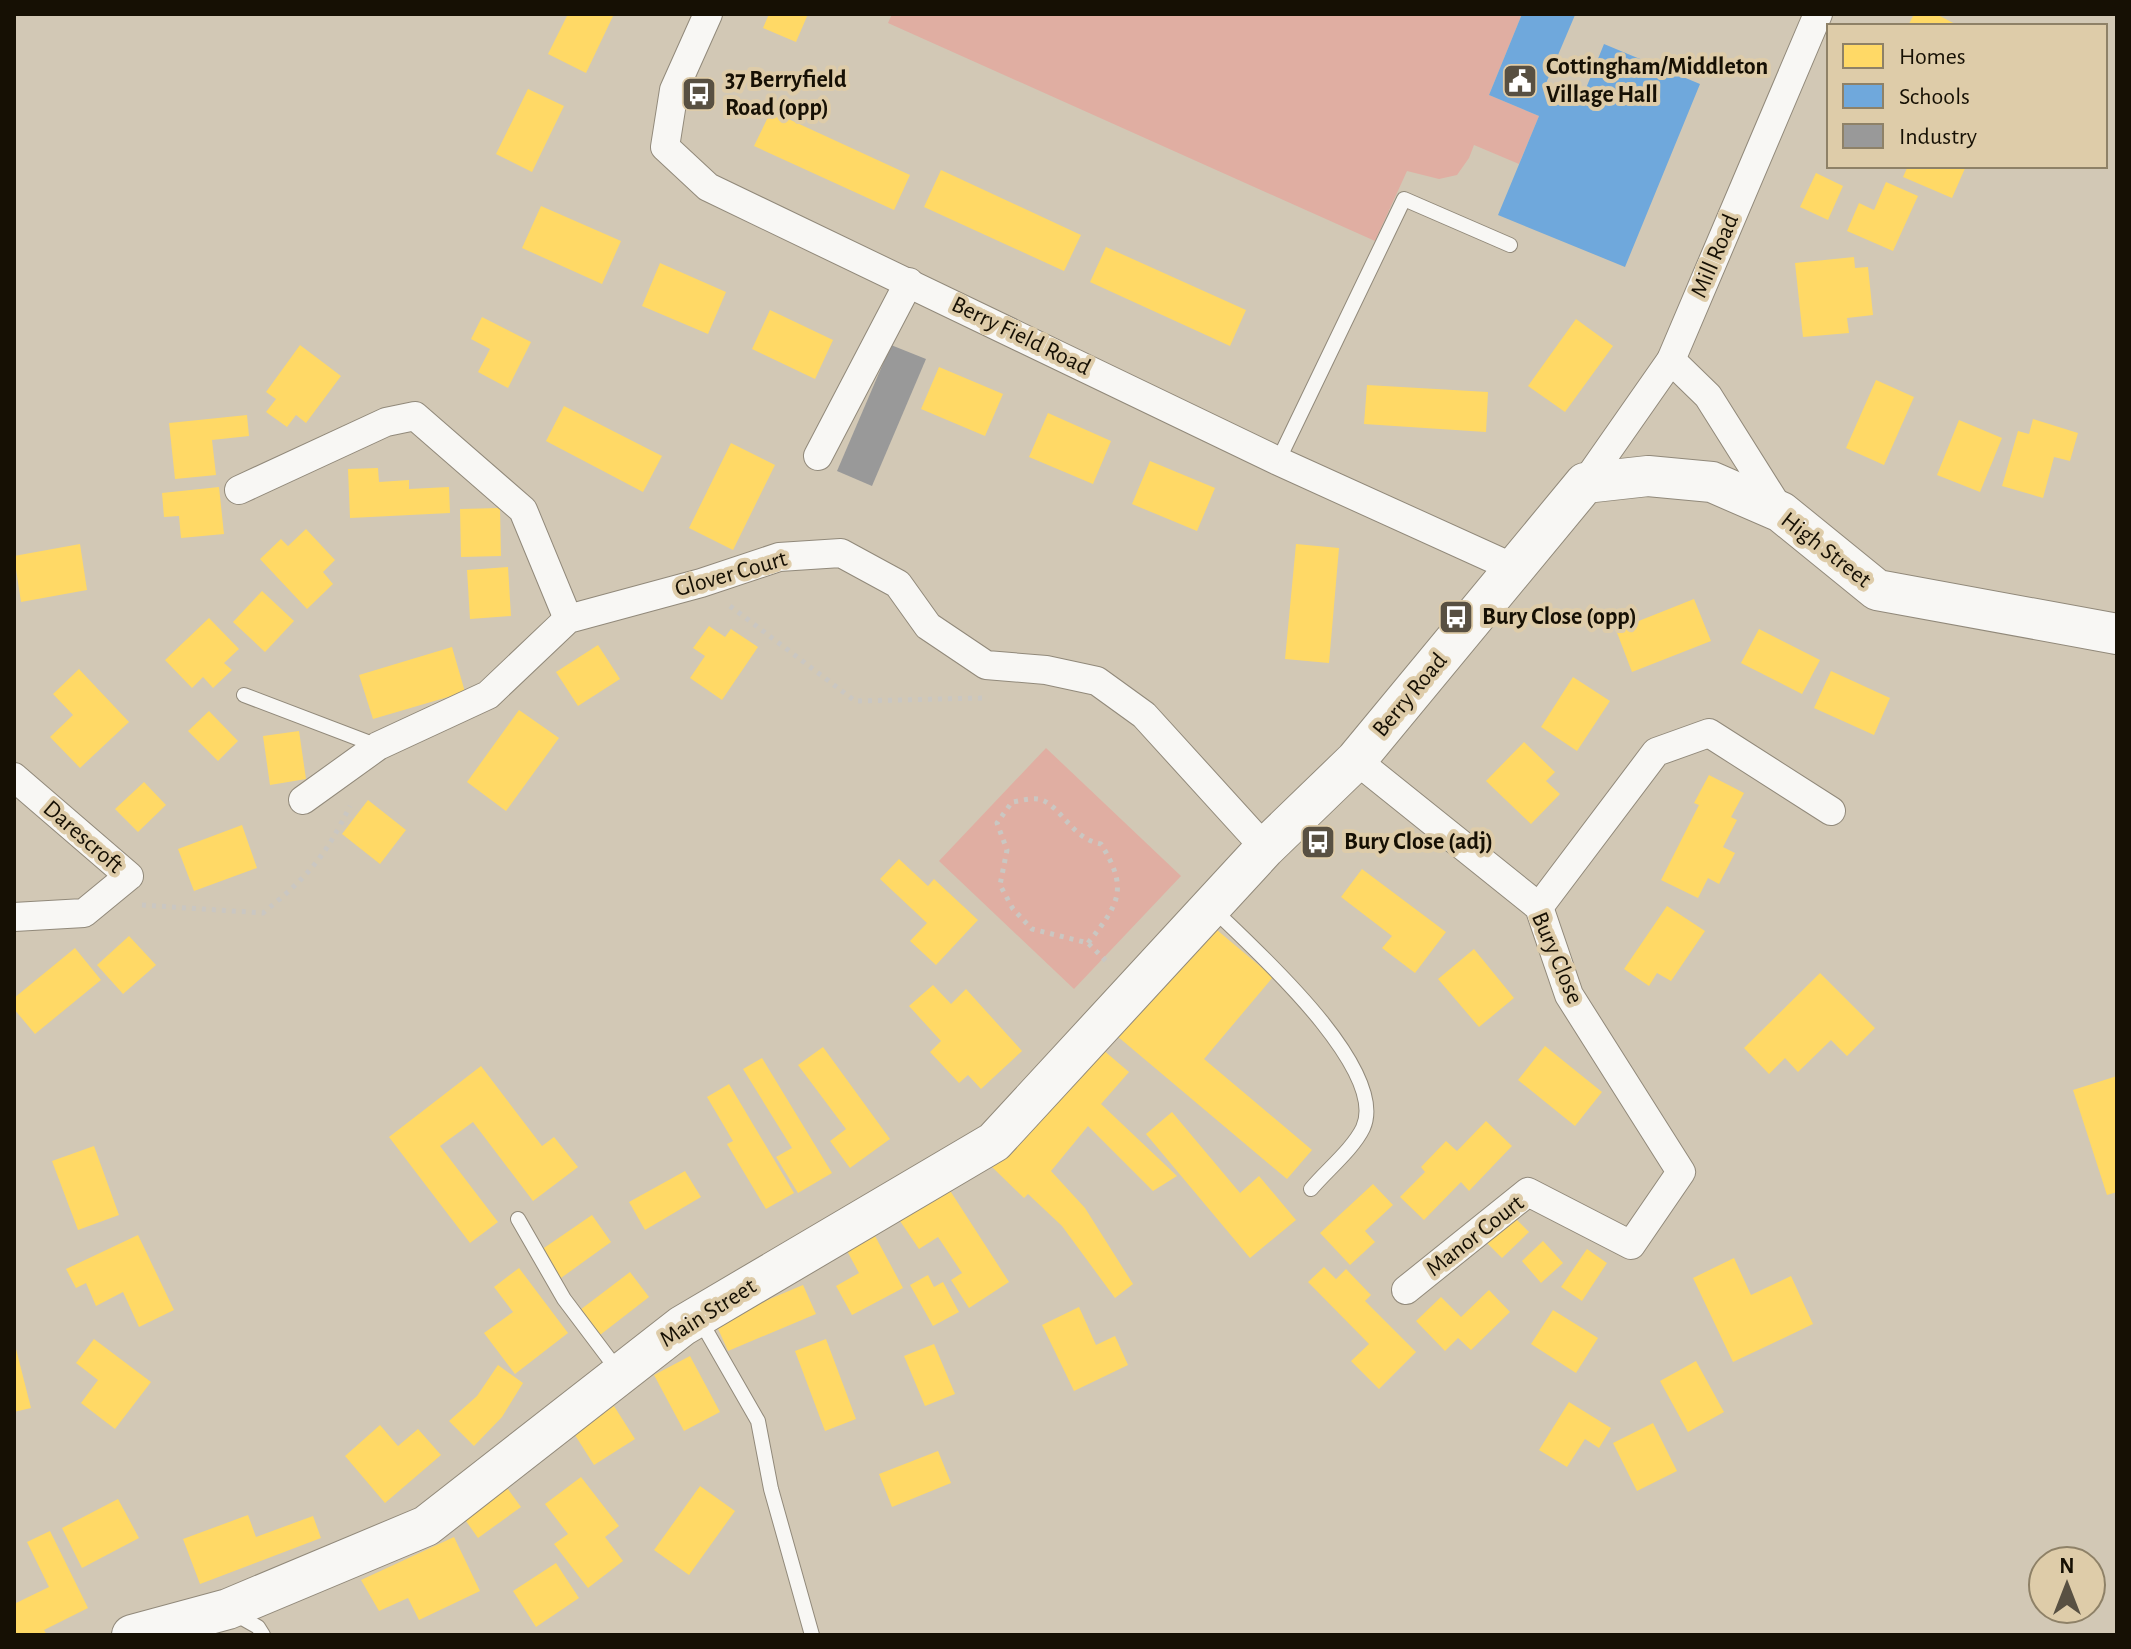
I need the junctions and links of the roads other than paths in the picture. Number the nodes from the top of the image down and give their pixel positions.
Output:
1 (708, 14) edge
2 (1818, 14) edge
3 (1510, 245) dead end
4 (909, 282) junction
5 (1671, 360) junction
6 (818, 456) dead end
7 (1278, 461) junction
8 (1585, 483) junction
9 (239, 490) dead end
10 (1781, 512) junction
11 (1516, 569) junction
12 (568, 619) junction
13 (2117, 634) edge
14 (244, 695) dead end
15 (378, 746) junction
16 (1356, 760) junction
17 (14, 777) edge
18 (303, 800) dead end
19 (1831, 811) dead end
20 (1265, 848) junction
21 (1217, 902) junction
22 (1539, 907) junction
23 (14, 917) edge
24 (1311, 1189) dead end
25 (518, 1219) dead end
26 (1631, 1245) joint
27 (1406, 1290) dead end
28 (698, 1316) junction
29 (619, 1372) junction
30 (228, 1609) junction
31 (132, 1635) edge
32 (263, 1635) edge
33 (812, 1635) edge

1 - 4 street, Berry Field Road
2 - 5 street, Mill Road
3 - 7 lane
4 - 6 street
4 - 7 street, Berry Field Road
5 - 8 street, Mill Road
5 - 10 street
7 - 11 street, Berry Field Road
8 - 10 main road, High Street
8 - 11 main road, Berry Road
9 - 12 street
10 - 13 main road, High Street
11 - 16 main road, Berry Road
12 - 15 street, Glover Court
12 - 20 street, Glover Court
14 - 15 lane
15 - 18 street, Glover Court
16 - 20 main road, Berry Road
16 - 22 street, Bury Close
17 - 23 street, Darescroft
19 - 22 street
20 - 21 main road, Berry Road
21 - 24 lane
21 - 28 main road, Main Street
22 - 26 street, Bury Close
25 - 29 lane
26 - 27 street, Manor Court
28 - 29 main road, Main Street
28 - 33 lane
29 - 30 main road, Main Street
30 - 31 main road, Main Street
30 - 32 lane

